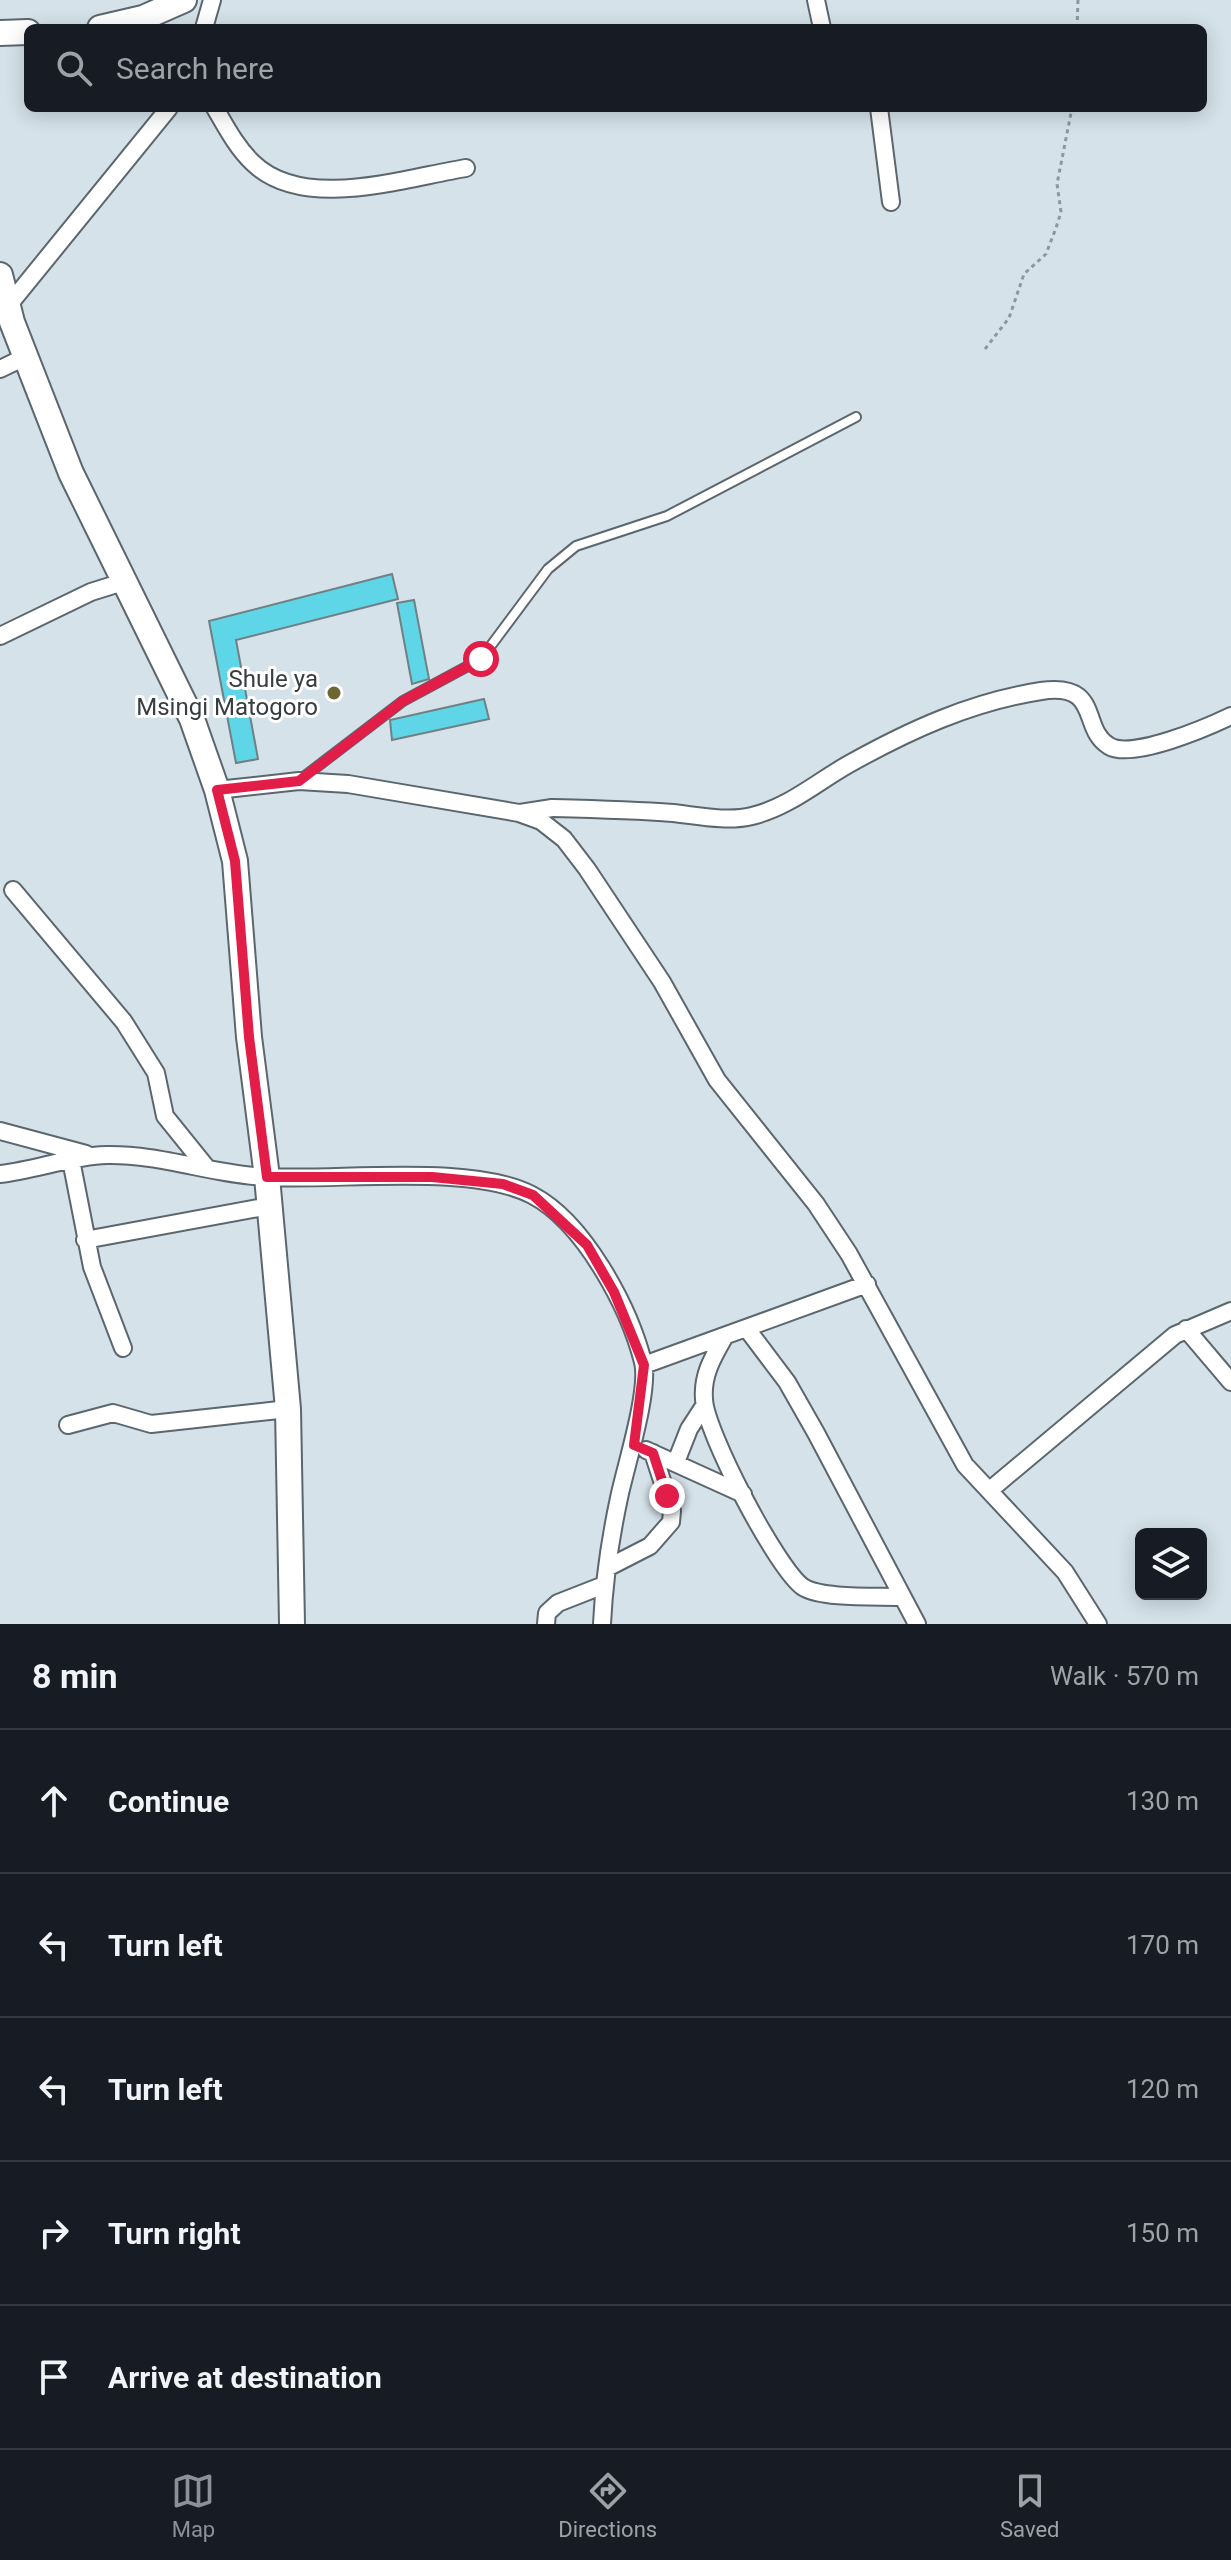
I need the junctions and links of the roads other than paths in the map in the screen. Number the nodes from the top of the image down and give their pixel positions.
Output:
1 (184, 0) edge
2 (212, 0) edge
3 (816, 0) edge
4 (142, 24) edge
5 (205, 24) edge
6 (821, 24) edge
7 (24, 32) edge
8 (0, 33) edge
9 (166, 112) edge
10 (218, 112) edge
11 (880, 112) edge
12 (466, 168) dead end
13 (891, 202) dead end
14 (0, 275) edge
15 (8, 306) junction
16 (25, 357) junction
17 (0, 369) edge
18 (856, 417) dead end
19 (123, 582) junction
20 (0, 636) edge
21 (1231, 716) edge
22 (299, 781) junction
23 (217, 790) junction
24 (519, 813) junction
25 (13, 890) dead end
26 (0, 1131) edge
27 (92, 1155) junction
28 (71, 1160) junction
29 (207, 1168) junction
30 (0, 1174) edge
31 (267, 1177) junction
32 (269, 1206) junction
33 (85, 1240) junction
34 (867, 1284) junction
35 (1231, 1311) edge
36 (747, 1329) junction
37 (1186, 1329) junction
38 (725, 1336) junction
39 (123, 1348) dead end
40 (644, 1365) junction
41 (1231, 1382) edge
42 (704, 1406) junction
43 (288, 1409) junction
44 (68, 1425) dead end
45 (634, 1445) junction
46 (653, 1453) junction
47 (679, 1464) junction
48 (990, 1490) junction
49 (667, 1494) junction
50 (743, 1494) junction
51 (606, 1577) junction
52 (900, 1597) junction
53 (292, 1624) edge
54 (546, 1624) edge
55 (602, 1624) edge
56 (917, 1624) edge
57 (1098, 1624) edge

1 - 4 street
2 - 5 street
3 - 6 street
7 - 8 street
9 - 15 street
10 - 12 street
11 - 13 street
14 - 15 street
15 - 16 street
16 - 17 street
16 - 19 street
18 - 22 lane
19 - 20 street
19 - 23 street
21 - 24 street
22 - 23 street
22 - 24 street
23 - 31 street
24 - 34 street
25 - 29 street
26 - 27 street
27 - 28 street
27 - 29 street
28 - 30 street
28 - 33 street
29 - 31 street
31 - 32 street
31 - 40 street
32 - 33 street
32 - 43 street
33 - 39 street
34 - 36 street
34 - 48 street
35 - 37 street
36 - 38 street
36 - 52 street
37 - 41 street
37 - 48 street
38 - 40 street
38 - 42 street
40 - 45 street
42 - 47 street
42 - 50 street
43 - 44 street
43 - 53 street
45 - 46 street
45 - 51 street
46 - 47 street
46 - 49 street
47 - 49 street
47 - 50 street
48 - 57 street
49 - 51 street
50 - 52 street
51 - 54 street
51 - 55 street
52 - 56 street

